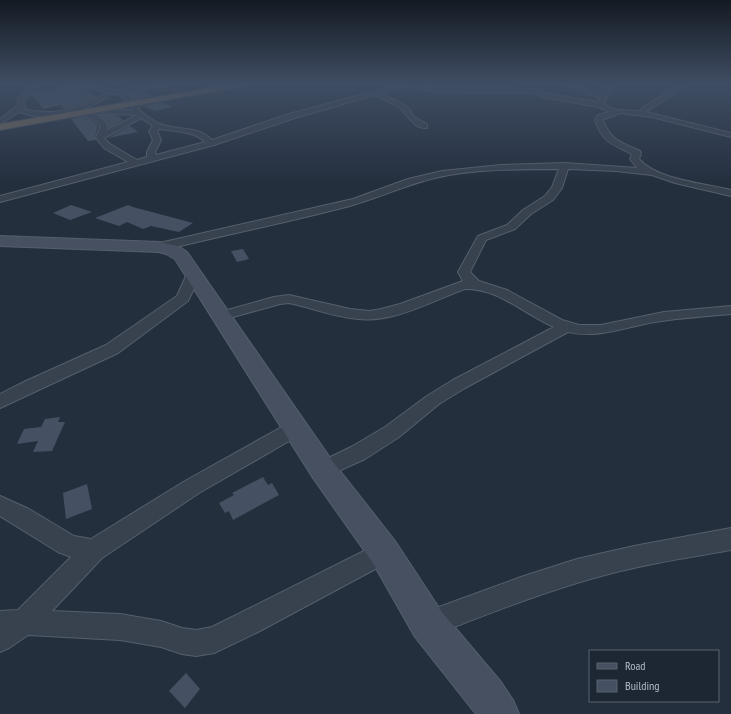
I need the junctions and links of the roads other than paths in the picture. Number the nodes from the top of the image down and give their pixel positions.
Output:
1 (54, 117) edge
2 (93, 117) edge
3 (135, 117) edge
4 (144, 117) edge
5 (288, 117) edge
6 (410, 117) edge
7 (603, 117) edge
8 (664, 117) edge
9 (126, 124) junction
10 (157, 126) junction
11 (424, 126) dead end
12 (0, 127) edge
13 (104, 127) junction
14 (731, 135) edge
15 (101, 136) junction
16 (211, 143) junction
17 (152, 159) junction
18 (135, 163) junction
19 (565, 166) junction
20 (655, 173) junction
21 (731, 193) edge
22 (0, 199) edge
23 (0, 241) edge
24 (159, 247) junction
25 (193, 276) junction
26 (473, 283) junction
27 (731, 310) edge
28 (222, 316) junction
29 (566, 327) junction
30 (0, 402) edge
31 (296, 428) junction
32 (323, 470) junction
33 (0, 505) edge
34 (731, 539) edge
35 (94, 550) junction
36 (384, 552) junction
37 (12, 623) edge
38 (428, 624) junction
39 (0, 638) edge
40 (499, 714) edge

1 - 12 highway
2 - 13 street
3 - 9 street
4 - 10 street
5 - 16 street
6 - 11 street
7 - 20 street
8 - 14 street
9 - 13 street
9 - 15 street
10 - 16 street
10 - 17 street
13 - 15 street
15 - 18 street
16 - 17 street
17 - 18 street
18 - 22 street
19 - 20 street
19 - 24 street
19 - 26 street
20 - 21 street
23 - 24 street
24 - 25 street
25 - 28 street
25 - 30 street
26 - 28 street
26 - 29 street
27 - 29 street
28 - 31 street
29 - 32 street
31 - 32 street
31 - 35 street
32 - 36 street
33 - 35 street
34 - 38 street
35 - 37 street
36 - 37 street
36 - 38 street
37 - 39 street
38 - 40 street

